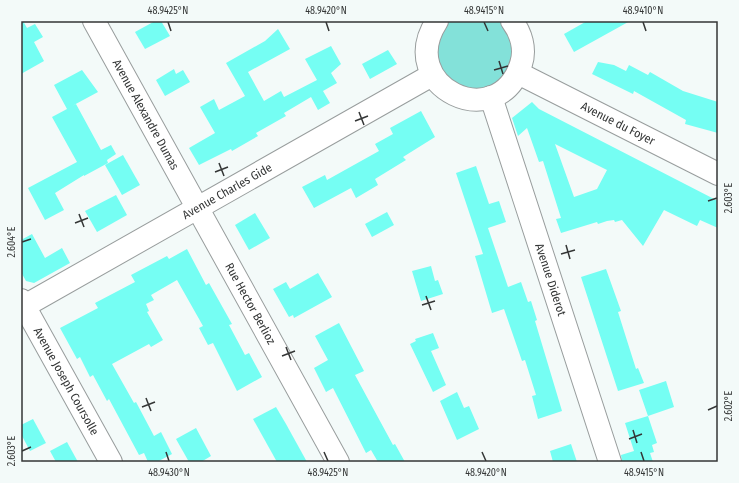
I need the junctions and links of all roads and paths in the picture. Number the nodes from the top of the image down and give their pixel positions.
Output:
1 (94, 21) edge
2 (437, 21) edge
3 (520, 24) edge
4 (518, 73) junction
5 (432, 75) junction
6 (491, 97) junction
7 (718, 174) edge
8 (197, 208) junction
9 (22, 305) edge
10 (111, 462) edge
11 (338, 462) edge
12 (610, 462) edge

1 - 8 street, Avenue Alexandre Dumas
2 - 5 street
3 - 4 street
4 - 6 street
4 - 7 street, Avenue du Foyer
5 - 6 street
5 - 8 street, Avenue Charles Gide
6 - 12 street, Avenue Diderot
8 - 9 street, Avenue Charles Gide
8 - 11 street, Rue Hector Berlioz
9 - 10 street, Avenue Joseph Coursolle

